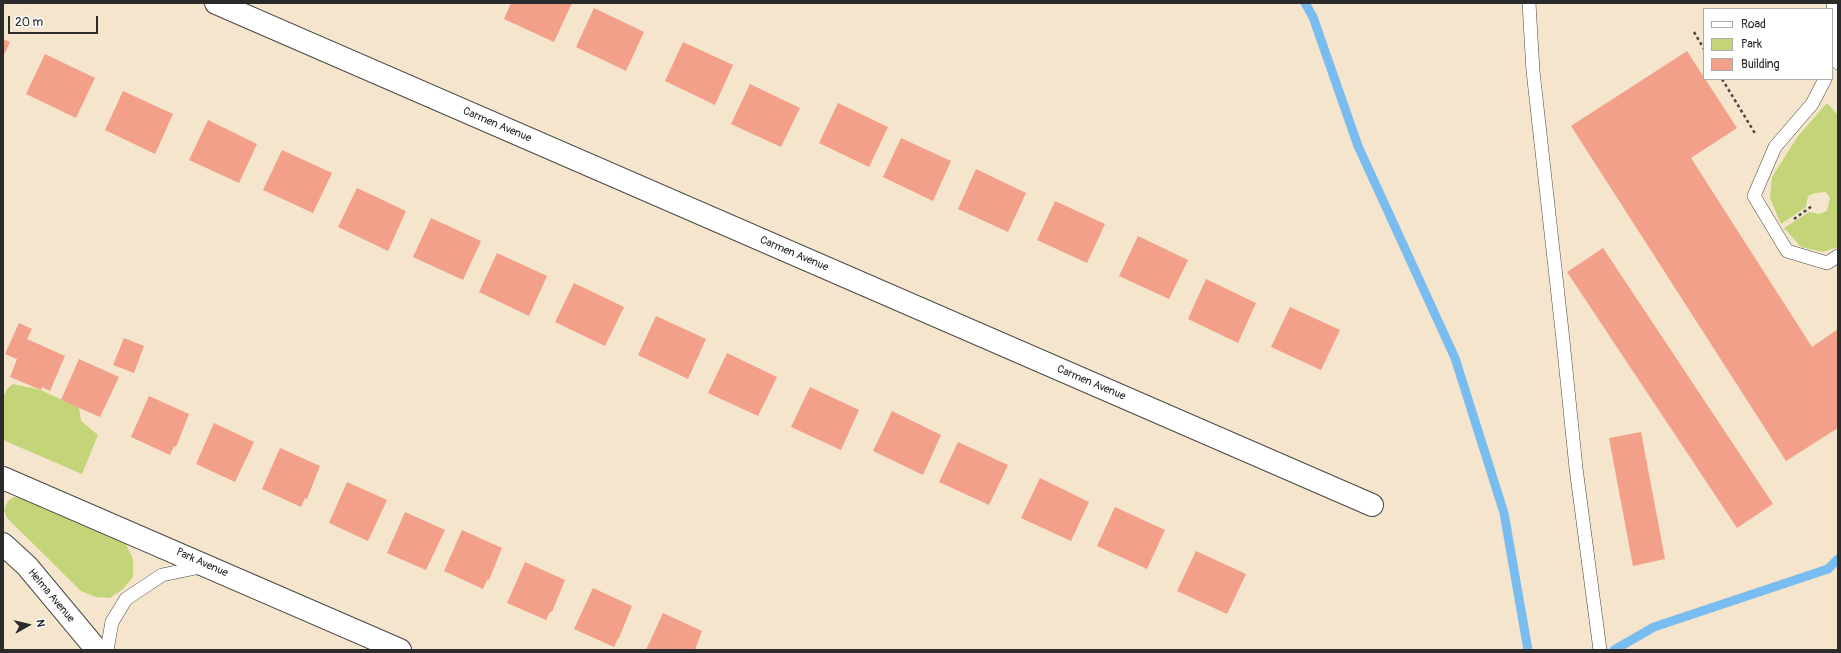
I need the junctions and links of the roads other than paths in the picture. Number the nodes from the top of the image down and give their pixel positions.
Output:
1 (216, 3) edge
2 (1528, 3) edge
3 (1833, 18) edge
4 (1836, 61) edge
5 (1824, 80) edge
6 (1838, 256) edge
7 (3, 478) edge
8 (1372, 505) dead end
9 (3, 544) edge
10 (207, 566) junction
11 (97, 650) edge
12 (107, 650) edge
13 (400, 650) edge
14 (1600, 650) edge

1 - 8 street, Carmen Avenue
2 - 14 lane
3 - 4 lane
5 - 6 lane
7 - 10 street, Park Avenue
9 - 11 street, Helma Avenue
10 - 12 lane
10 - 13 street, Park Avenue

